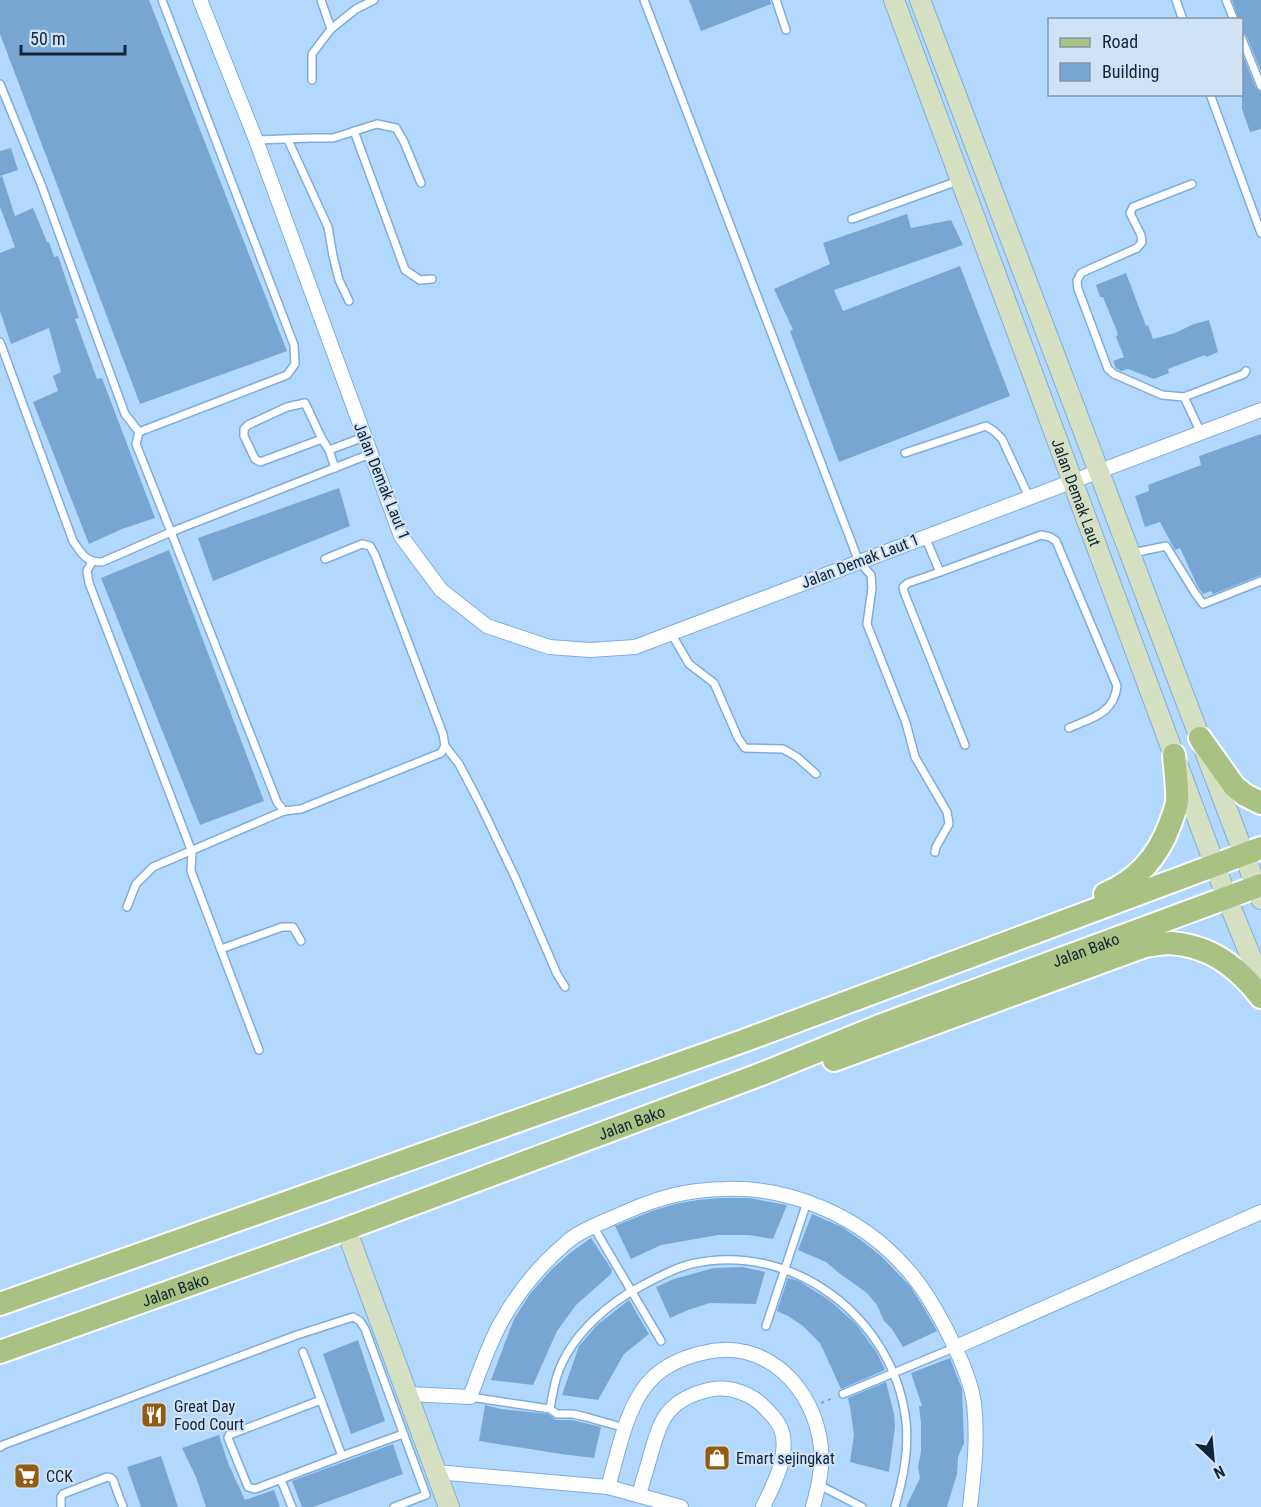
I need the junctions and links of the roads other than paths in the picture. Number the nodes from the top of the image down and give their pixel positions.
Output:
1 (162, 0) edge
2 (200, 0) edge
3 (321, 0) edge
4 (374, 0) edge
5 (644, 0) edge
6 (776, 0) edge
7 (894, 0) edge
8 (920, 0) edge
9 (1176, 0) edge
10 (1226, 0) edge
11 (1182, 18) edge
12 (1233, 18) edge
13 (331, 29) junction
14 (786, 30) dead end
15 (1243, 41) edge
16 (312, 80) dead end
17 (0, 84) edge
18 (1261, 86) edge
19 (1211, 96) edge
20 (354, 131) junction
21 (256, 140) junction
22 (288, 140) junction
23 (961, 180) junction
24 (421, 183) dead end
25 (1192, 184) dead end
26 (852, 219) dead end
27 (1261, 232) edge
28 (432, 279) dead end
29 (349, 302) dead end
30 (0, 342) edge
31 (1246, 371) dead end
32 (1184, 398) junction
33 (1261, 410) edge
34 (139, 432) junction
35 (1201, 433) junction
36 (364, 437) junction
37 (322, 439) junction
38 (329, 450) junction
39 (905, 453) dead end
40 (370, 454) junction
41 (335, 468) junction
42 (1099, 471) junction
43 (1072, 481) junction
44 (1029, 497) junction
45 (171, 532) junction
46 (925, 537) junction
47 (1130, 554) junction
48 (325, 559) dead end
49 (92, 562) junction
50 (859, 562) junction
51 (940, 572) junction
52 (1261, 581) edge
53 (671, 633) junction
54 (1069, 728) dead end
55 (1200, 738) junction
56 (965, 745) dead end
57 (445, 746) junction
58 (1174, 755) junction
59 (816, 774) dead end
60 (1261, 803) edge
61 (284, 811) junction
62 (1253, 851) edge
63 (192, 852) junction
64 (935, 852) dead end
65 (1215, 866) junction
66 (1259, 891) edge
67 (1227, 898) junction
68 (127, 908) dead end
69 (301, 941) dead end
70 (221, 949) junction
71 (1261, 982) edge
72 (565, 987) dead end
73 (1261, 997) edge
74 (743, 1041) junction
75 (259, 1050) dead end
76 (759, 1075) junction
77 (807, 1202) junction
78 (1261, 1212) edge
79 (593, 1226) junction
80 (346, 1229) junction
81 (785, 1269) junction
82 (632, 1290) junction
83 (0, 1304) edge
84 (377, 1312) junction
85 (358, 1319) junction
86 (766, 1326) dead end
87 (662, 1341) dead end
88 (956, 1347) junction
89 (0, 1352) edge
90 (303, 1352) dead end
91 (893, 1372) junction
92 (408, 1394) junction
93 (843, 1394) road end
94 (470, 1397) junction
95 (321, 1400) junction
96 (550, 1409) junction
97 (626, 1428) junction
98 (403, 1434) junction
99 (0, 1447) edge
100 (342, 1456) junction
101 (281, 1480) junction
102 (819, 1485) junction
103 (608, 1487) junction
104 (439, 1491) edge
105 (639, 1495) junction
106 (61, 1507) edge
107 (123, 1507) edge
108 (292, 1507) edge
109 (394, 1507) edge
110 (681, 1507) edge
111 (763, 1507) edge
112 (813, 1507) edge
113 (862, 1507) edge
114 (895, 1507) edge
115 (970, 1507) edge

1 - 34 lane
2 - 21 street, Jalan Demak Laut 1
3 - 13 lane
4 - 13 lane
5 - 50 lane
6 - 14 lane
7 - 23 main road, Jalan Demak Laut
8 - 42 main road, Jalan Demak Laut
9 - 11 lane
10 - 12 lane
13 - 16 lane
15 - 18 lane
17 - 34 lane
19 - 27 lane
20 - 22 lane
20 - 24 lane
20 - 28 lane
21 - 22 lane
21 - 36 street, Jalan Demak Laut 1
22 - 29 lane
23 - 26 lane
23 - 43 main road, Jalan Demak Laut
25 - 32 lane
30 - 49 lane
31 - 32 lane
32 - 35 lane
33 - 35 street, Jalan Demak Laut 1
34 - 45 lane
35 - 42 street, Jalan Demak Laut 1
36 - 38 lane
36 - 40 street, Jalan Demak Laut 1
37 - 37 lane
37 - 38 lane
38 - 41 lane
39 - 44 lane
40 - 41 lane
40 - 53 street, Jalan Demak Laut 1
41 - 45 lane
42 - 43 street, Jalan Demak Laut 1
42 - 47 main road, Jalan Demak Laut
43 - 44 street, Jalan Demak Laut 1
43 - 58 main road, Jalan Demak Laut
44 - 46 street, Jalan Demak Laut 1
45 - 49 lane
45 - 61 lane
46 - 50 street, Jalan Demak Laut 1
46 - 51 lane
47 - 52 lane
47 - 55 main road, Jalan Demak Laut
48 - 57 lane
49 - 63 lane
50 - 53 street, Jalan Demak Laut 1
50 - 64 lane
51 - 54 lane
51 - 56 lane
53 - 59 lane
55 - 60 main road
55 - 62 main road, Jalan Demak Laut
57 - 61 lane
57 - 72 lane
58 - 65 main road, Jalan Demak Laut
58 - 74 main road
61 - 63 lane
62 - 65 main road, Jalan Bako
62 - 66 main road, Jalan Demak Laut
63 - 68 lane
63 - 70 lane
65 - 67 main road, Jalan Demak Laut
65 - 74 main road, Jalan Bako
66 - 67 main road, Jalan Bako
67 - 71 main road, Jalan Demak Laut
67 - 76 main road, Jalan Bako
69 - 70 lane
70 - 75 lane
73 - 76 main road
74 - 83 main road, Jalan Bako
76 - 80 main road, Jalan Bako
77 - 79 street
77 - 81 lane
77 - 88 street
78 - 88 street
79 - 82 lane
79 - 94 street
80 - 84 main road
80 - 89 main road, Jalan Bako
81 - 82 lane
81 - 86 lane
81 - 91 lane
82 - 87 lane
82 - 96 lane
84 - 85 lane
84 - 92 main road
85 - 98 lane
85 - 99 lane
88 - 91 lane
88 - 115 street
90 - 95 lane
91 - 93 lane
91 - 114 lane
92 - 94 street
92 - 104 main road
94 - 96 lane
95 - 100 lane
95 - 101 lane
96 - 97 lane
97 - 102 street
97 - 103 street
98 - 100 lane
98 - 104 lane
100 - 101 lane
101 - 108 lane
102 - 112 street
102 - 113 lane
103 - 104 street
103 - 105 street
104 - 109 lane
105 - 110 street
105 - 111 street
106 - 107 lane

